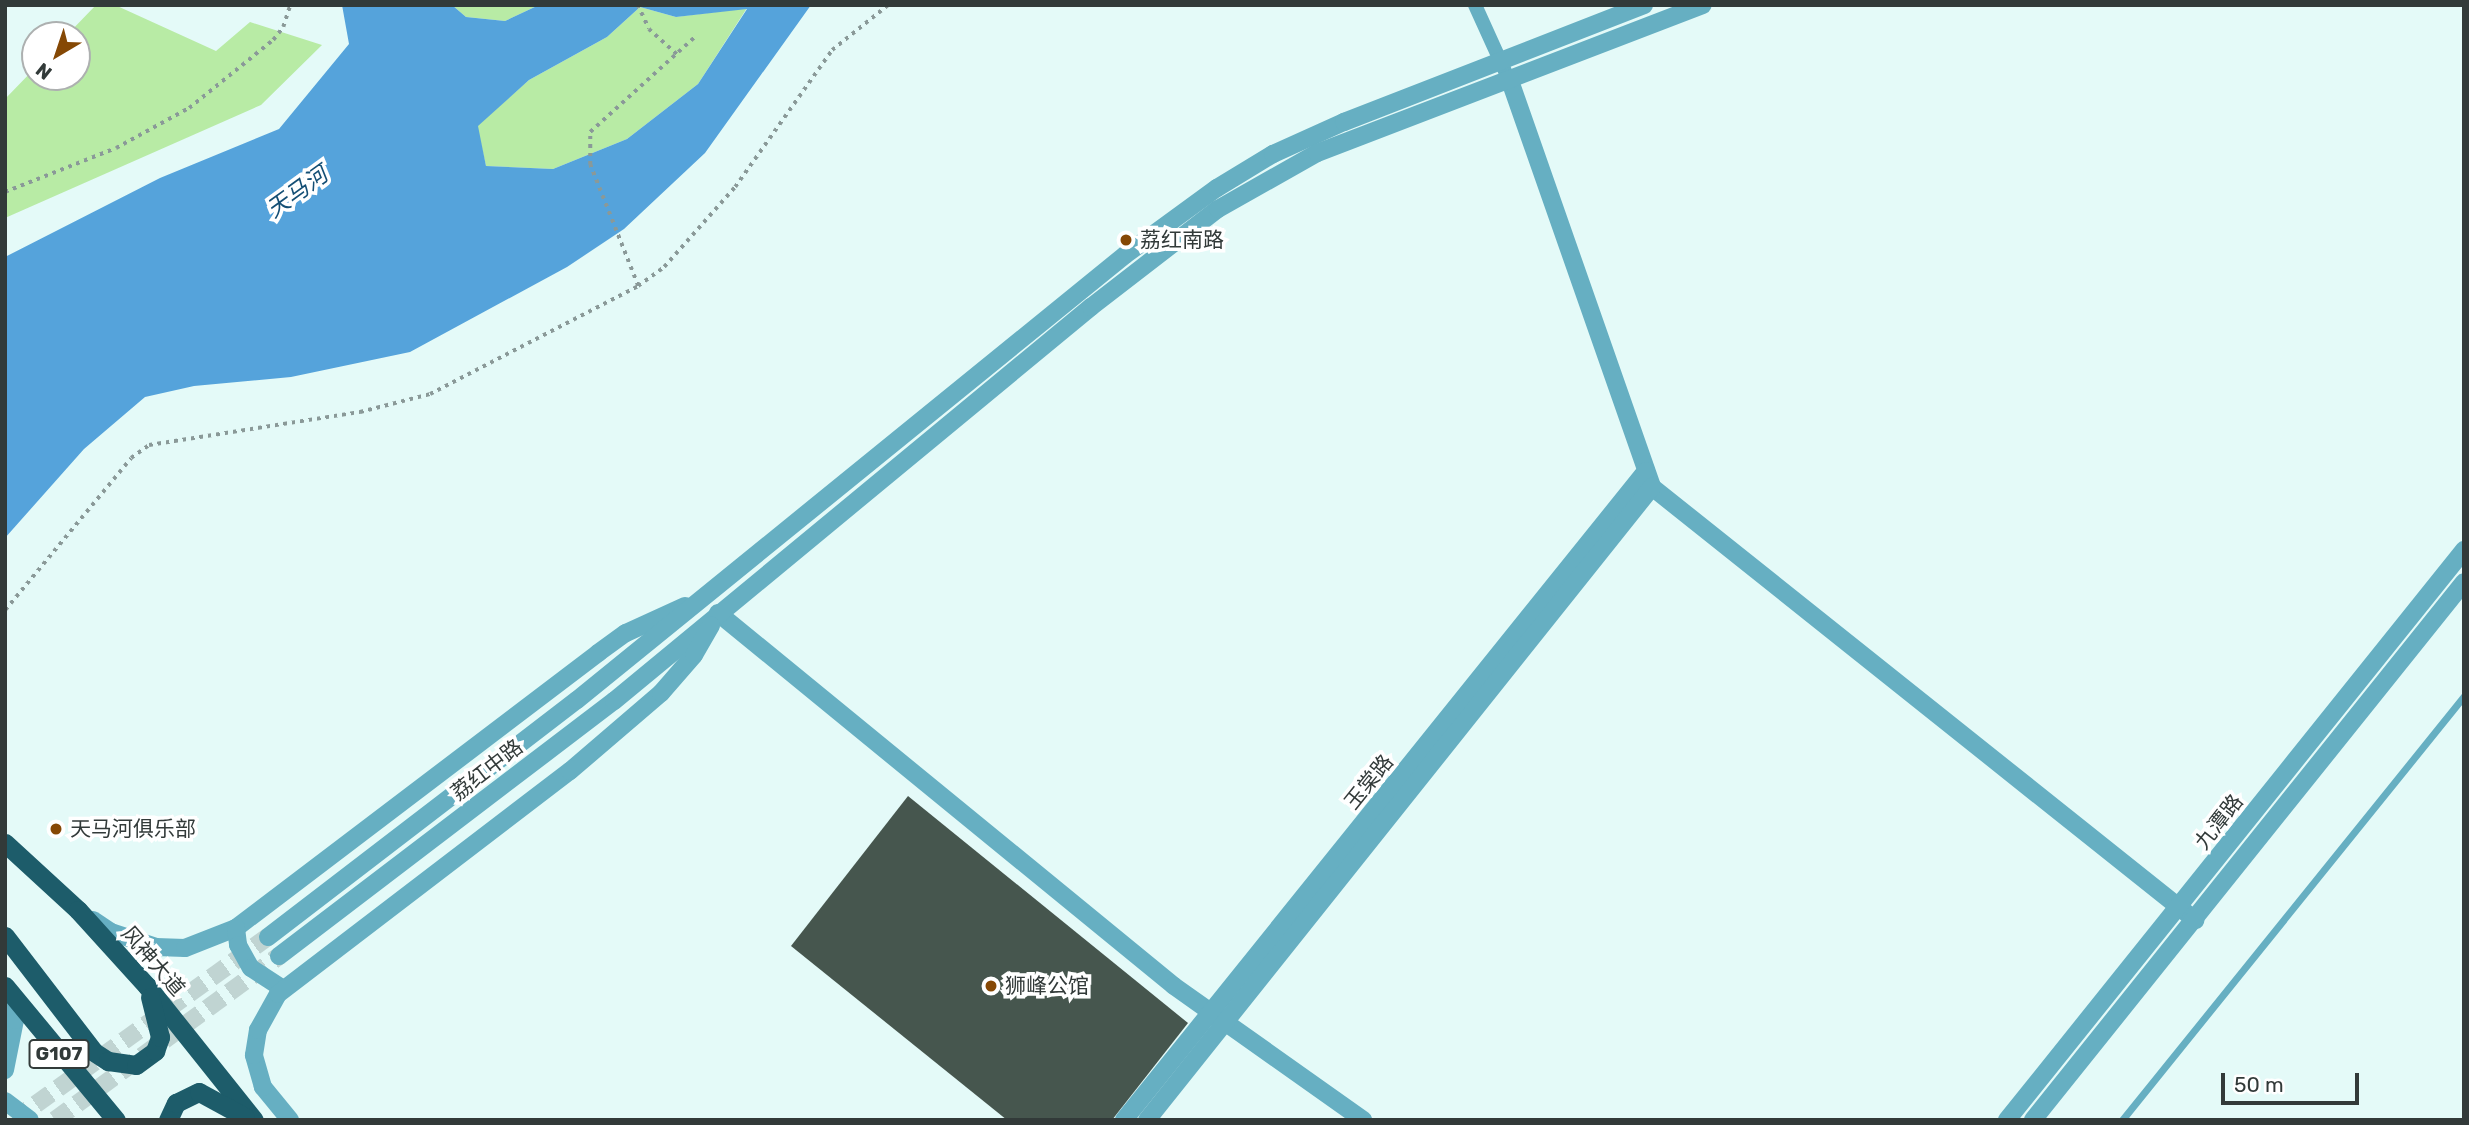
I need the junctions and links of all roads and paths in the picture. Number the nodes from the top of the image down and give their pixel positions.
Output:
1 (290, 5) edge
2 (638, 5) edge
3 (888, 5) edge
4 (1475, 5) edge
5 (1644, 5) edge
6 (1703, 5) edge
7 (696, 36) dead end
8 (677, 54) junction
9 (1501, 60) junction
10 (1509, 78) junction
11 (5, 192) edge
12 (638, 286) junction
13 (1649, 479) junction
14 (2464, 550) edge
15 (2464, 582) edge
16 (702, 600) junction
17 (5, 610) edge
18 (718, 614) junction
19 (2464, 696) edge
20 (5, 843) edge
21 (2180, 908) junction
22 (78, 910) junction
23 (2195, 920) junction
24 (236, 928) junction
25 (5, 936) edge
26 (268, 937) tunnel mouth
27 (279, 956) tunnel mouth
28 (147, 986) junction
29 (7, 989) edge
30 (283, 989) junction
31 (1219, 1017) junction
32 (5, 1070) edge
33 (5, 1101) edge
34 (30, 1120) edge
35 (116, 1120) edge
36 (168, 1120) edge
37 (251, 1120) edge
38 (290, 1120) edge
39 (1124, 1120) edge
40 (1147, 1120) edge
41 (1363, 1120) edge
42 (2007, 1120) edge
43 (2033, 1120) edge
44 (2122, 1120) edge

1 - 11 path
2 - 8 path
3 - 12 path
4 - 9 street
5 - 9 street
6 - 10 street
7 - 8 path
8 - 12 path
9 - 10 street
9 - 16 street
10 - 13 street
10 - 18 street
12 - 17 path
13 - 21 street
13 - 31 street, 玉棠路
14 - 21 street, 九潭路
15 - 23 street, 九潭路
16 - 24 street
16 - 26 street, 荔红中路
18 - 27 street, 荔红中路
18 - 30 street
18 - 31 street
19 - 44 lane
20 - 22 highway, 风神大道
21 - 23 street
21 - 42 street, 九潭路
22 - 24 street
22 - 28 highway, 风神大道
23 - 43 street, 九潭路
24 - 30 street
25 - 28 highway
28 - 37 highway, 风神大道
29 - 32 street
29 - 35 highway, G107
30 - 38 street
31 - 39 street, 玉棠路
31 - 40 street, 玉棠路
31 - 41 street
33 - 34 street
36 - 37 highway

